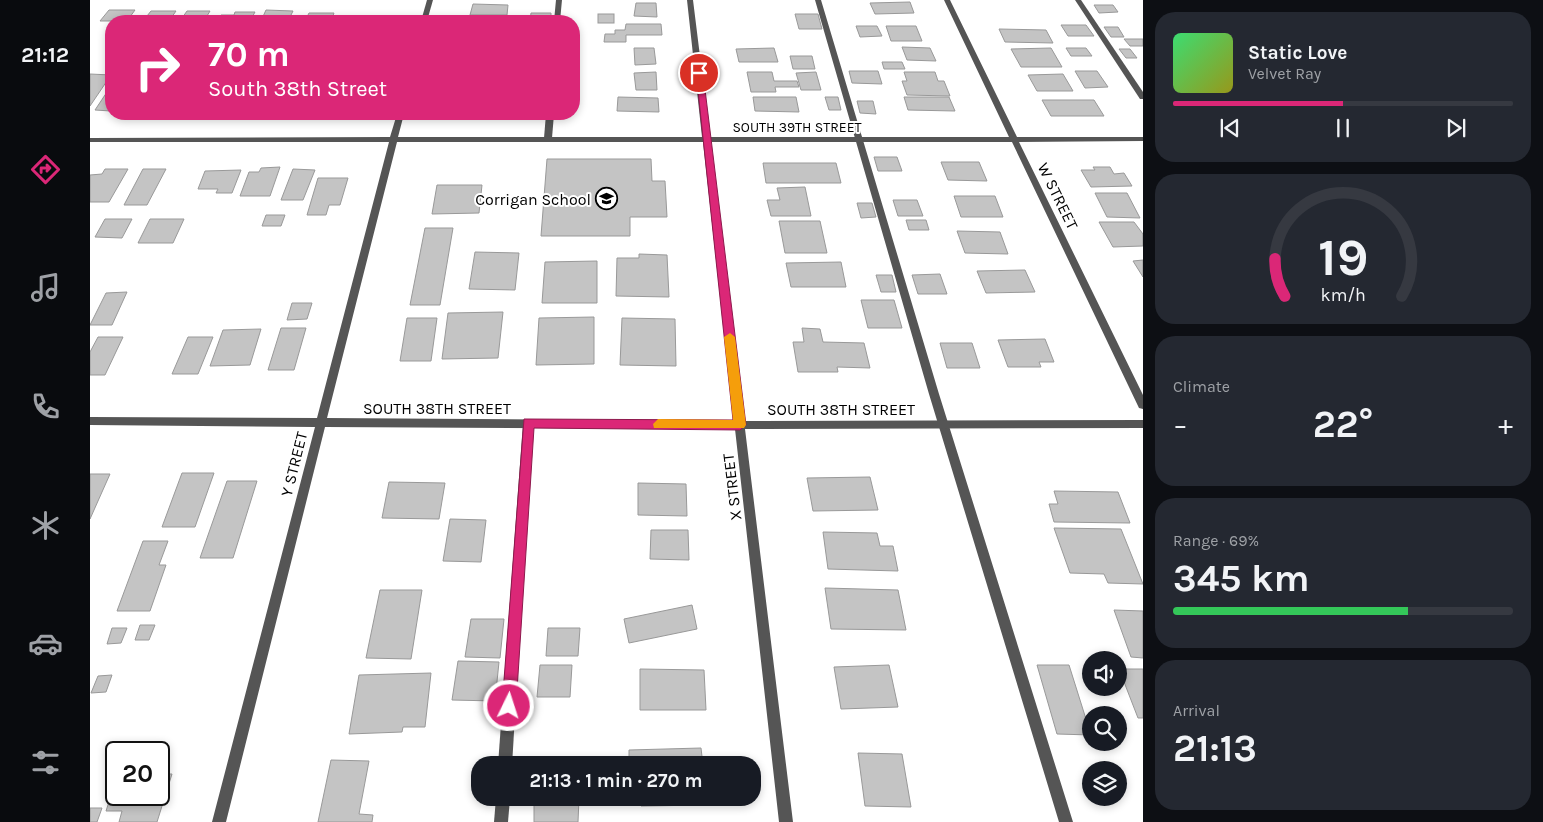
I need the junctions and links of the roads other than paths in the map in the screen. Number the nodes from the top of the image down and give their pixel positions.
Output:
1 (430, 0) edge
2 (558, 0) edge
3 (690, 0) edge
4 (818, 0) edge
5 (947, 0) edge
6 (1078, 0) edge
7 (426, 15) edge
8 (557, 15) edge
9 (1143, 97) edge
10 (398, 120) edge
11 (550, 120) edge
12 (394, 138) junction
13 (548, 138) junction
14 (706, 139) junction
15 (1143, 139) edge
16 (90, 140) edge
17 (859, 140) junction
18 (1014, 140) junction
19 (1143, 405) edge
20 (90, 421) edge
21 (322, 422) junction
22 (528, 423) junction
23 (944, 424) junction
24 (1143, 424) edge
25 (740, 425) junction
26 (506, 756) edge
27 (502, 806) edge
28 (219, 822) edge
29 (501, 822) edge
30 (786, 822) edge
31 (1066, 822) edge

1 - 7 street
2 - 8 street
3 - 14 street, X STREET
4 - 17 street
5 - 18 street, W STREET
6 - 9 street
10 - 12 street, Y STREET
11 - 13 street
12 - 13 street, SOUTH 39TH STREET
12 - 16 street, SOUTH 39TH STREET
12 - 21 street, Y STREET
13 - 14 street, SOUTH 39TH STREET
14 - 17 street, SOUTH 39TH STREET
14 - 25 street, X STREET
15 - 18 street, SOUTH 39TH STREET
17 - 18 street, SOUTH 39TH STREET
17 - 23 street
18 - 19 street, W STREET
20 - 21 street, SOUTH 38TH STREET
21 - 22 street, SOUTH 38TH STREET
21 - 28 street, Y STREET
22 - 25 street, SOUTH 38TH STREET
22 - 26 street
23 - 24 street, SOUTH 38TH STREET
23 - 25 street, SOUTH 38TH STREET
23 - 31 street
25 - 30 street, X STREET
27 - 29 street

